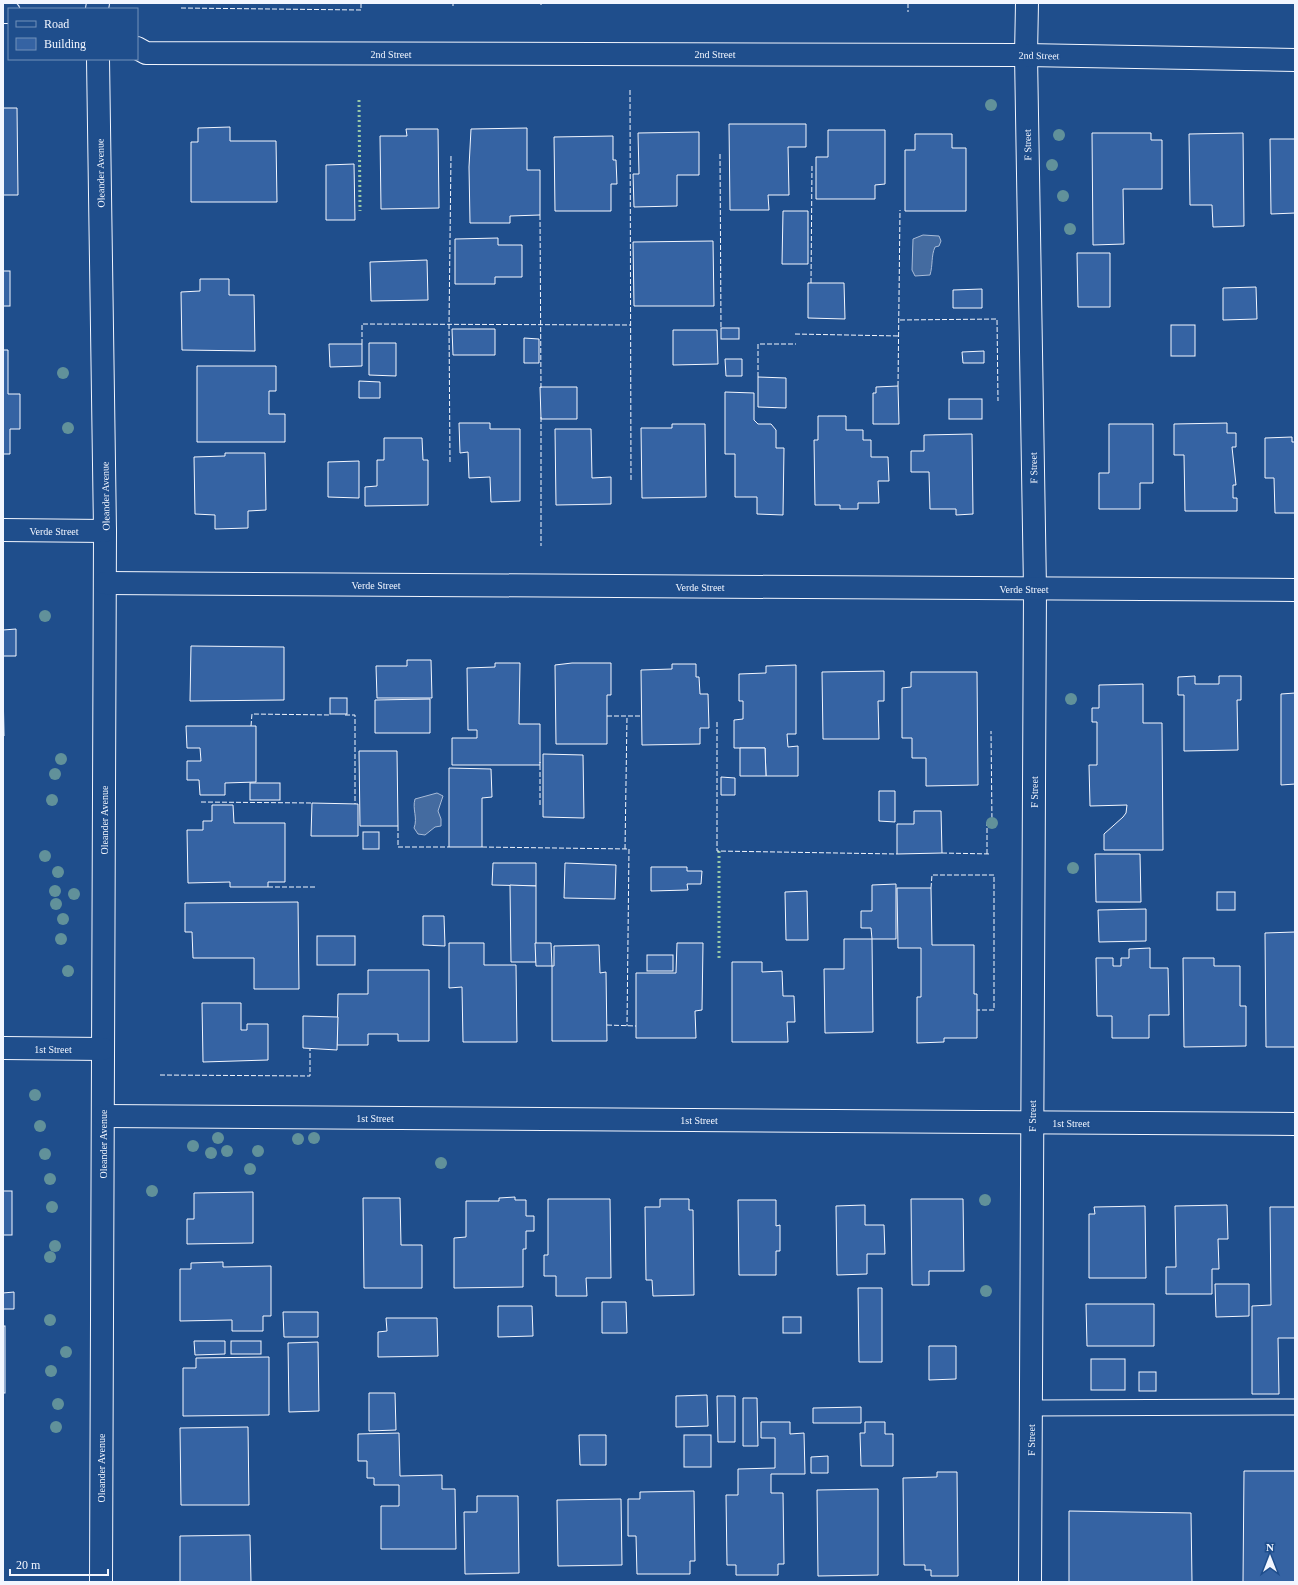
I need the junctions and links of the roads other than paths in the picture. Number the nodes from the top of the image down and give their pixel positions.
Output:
1 (1027, 3) edge
2 (138, 49) edge
3 (1026, 55) junction
4 (98, 60) edge
5 (1295, 60) edge
6 (3, 530) edge
7 (105, 531) junction
8 (105, 583) junction
9 (1035, 589) junction
10 (1295, 590) edge
11 (3, 1048) edge
12 (103, 1049) junction
13 (103, 1116) junction
14 (1032, 1122) junction
15 (1295, 1124) edge
16 (1295, 1407) edge
17 (1031, 1408) junction
18 (101, 1582) edge
19 (1030, 1582) edge

1 - 3 street, F Street
2 - 3 street, 2nd Street
3 - 5 street, 2nd Street
3 - 9 street, F Street
4 - 7 street, Oleander Avenue
6 - 7 street, Verde Street
7 - 8 street, Oleander Avenue
8 - 9 street, Verde Street
8 - 12 street, Oleander Avenue
9 - 10 street, Verde Street
9 - 14 street, F Street
11 - 12 street, 1st Street
12 - 13 street, Oleander Avenue
13 - 14 street, 1st Street
13 - 18 street, Oleander Avenue
14 - 15 street, 1st Street
14 - 17 street, F Street
16 - 17 lane
17 - 19 street, F Street

